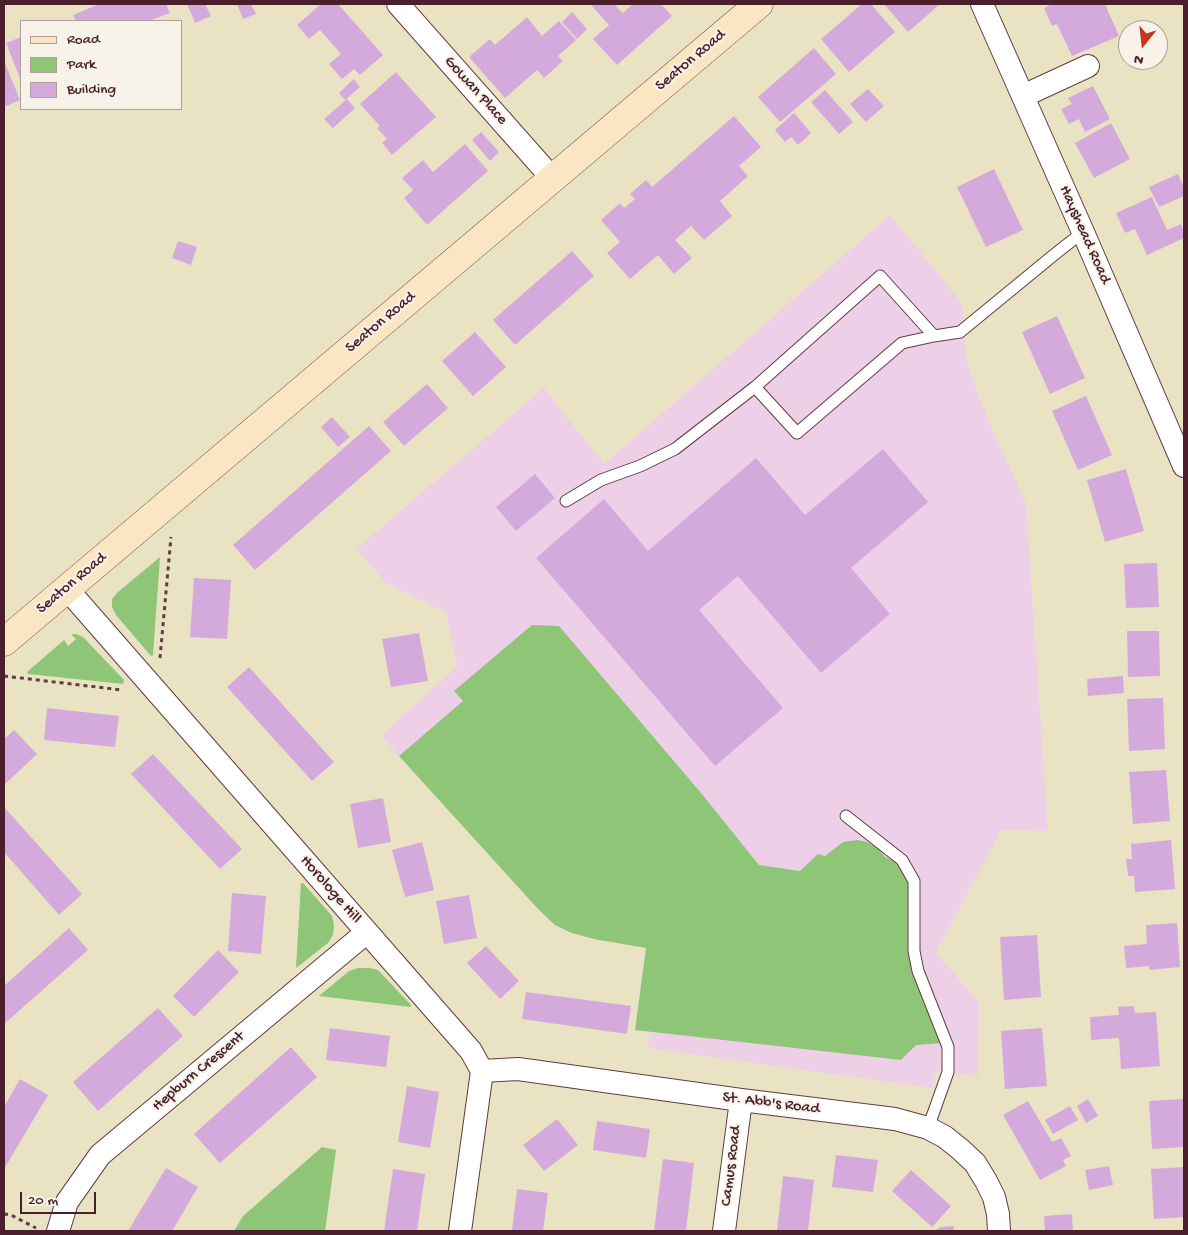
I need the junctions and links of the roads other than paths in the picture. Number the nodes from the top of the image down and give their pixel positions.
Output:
1 (398, 4) edge
2 (759, 4) edge
3 (982, 4) edge
4 (1088, 66) dead end
5 (1023, 96) junction
6 (552, 178) junction
7 (1083, 232) junction
8 (934, 336) junction
9 (755, 387) junction
10 (1184, 466) edge
11 (566, 501) dead end
12 (67, 589) junction
13 (4, 642) edge
14 (846, 816) dead end
15 (367, 932) junction
16 (482, 1071) junction
17 (741, 1100) junction
18 (928, 1128) junction
19 (58, 1231) edge
20 (460, 1231) edge
21 (724, 1231) edge
22 (999, 1231) edge

1 - 6 street, Gowan Place
2 - 6 street, Seaton Road
3 - 5 street, Hayshead Road
4 - 5 street
5 - 7 street, Hayshead Road
6 - 12 street, Seaton Road
7 - 8 lane
7 - 10 street, Hayshead Road
8 - 9 lane
8 - 9 lane
9 - 11 lane
12 - 13 street, Seaton Road
12 - 15 street, Horologe Hill
14 - 18 lane
15 - 16 street, Horologe Hill
15 - 19 street, Hepburn Crescent
16 - 17 street, St. Abb's Road
16 - 20 street
17 - 18 street, St. Abb's Road
17 - 21 street, Camus Road
18 - 22 street, St. Abb's Road

